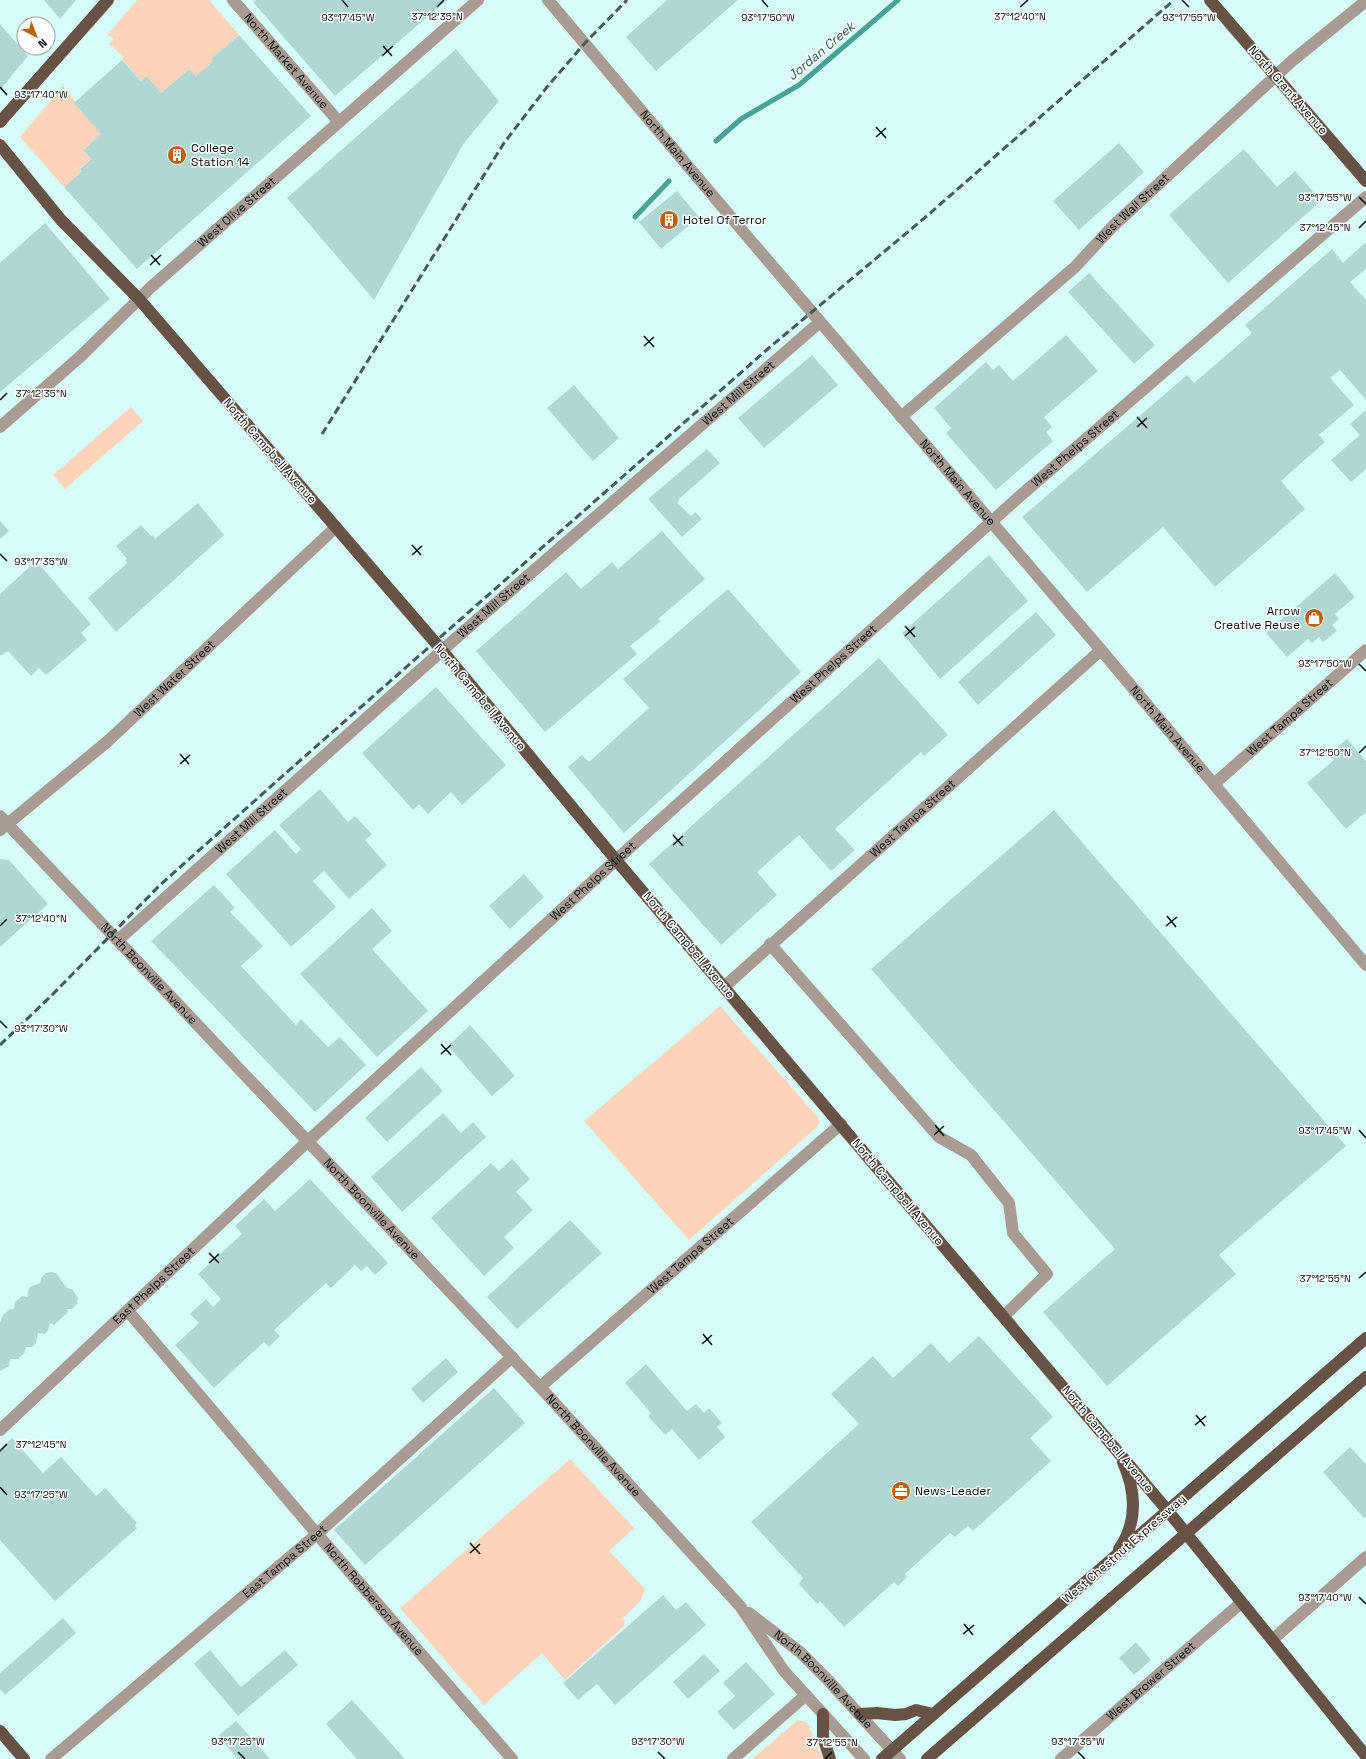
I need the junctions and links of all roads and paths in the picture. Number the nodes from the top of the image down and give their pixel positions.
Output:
1 (108, 0) edge
2 (233, 0) edge
3 (478, 0) edge
4 (548, 0) edge
5 (1210, 0) edge
6 (1366, 1) edge
7 (0, 122) edge
8 (338, 122) junction
9 (0, 145) edge
10 (1366, 181) edge
11 (1366, 197) edge
12 (139, 299) junction
13 (820, 322) junction
14 (901, 417) junction
15 (0, 428) edge
16 (991, 523) junction
17 (336, 527) junction
18 (1101, 650) junction
19 (1366, 650) edge
20 (442, 651) junction
21 (1214, 784) junction
22 (2, 823) edge
23 (616, 860) junction
24 (118, 940) junction
25 (770, 944) junction
26 (1366, 965) edge
27 (724, 987) junction
28 (841, 1124) junction
29 (308, 1141) junction
30 (128, 1311) junction
31 (1004, 1316) junction
32 (1366, 1338) edge
33 (512, 1357) junction
34 (1366, 1377) edge
35 (540, 1387) junction
36 (0, 1430) edge
37 (1119, 1452) junction
38 (1168, 1511) junction
39 (1187, 1533) junction
40 (317, 1534) junction
41 (1366, 1557) edge
42 (1113, 1559) junction
43 (1241, 1603) junction
44 (740, 1606) junction
45 (1272, 1640) junction
46 (806, 1695) junction
47 (823, 1714) junction
48 (860, 1714) junction
49 (933, 1714) junction
50 (0, 1731) edge
51 (896, 1755) edge
52 (1366, 1756) edge
53 (24, 1759) edge
54 (51, 1759) edge
55 (512, 1759) edge
56 (733, 1759) edge
57 (830, 1759) edge
58 (864, 1759) edge
59 (882, 1759) edge
60 (927, 1759) edge
61 (1061, 1759) edge

1 - 7 main road
2 - 8 street, North Market Avenue
3 - 8 street, West Olive Street
4 - 13 street, North Main Avenue
5 - 10 main road, North Grant Avenue, bridge
6 - 14 street, West Wall Street
8 - 12 street, West Olive Street
9 - 12 main road, North Campbell Avenue
11 - 16 street, West Phelps Street
12 - 15 street, West Olive Street
12 - 17 main road, North Campbell Avenue
13 - 14 street, North Main Avenue
13 - 20 street, West Mill Street
14 - 16 street, North Main Avenue
16 - 18 street, North Main Avenue
16 - 23 street, West Phelps Street
17 - 20 main road, North Campbell Avenue
17 - 22 street, West Water Street
18 - 21 street, North Main Avenue
18 - 25 street, West Tampa Street
19 - 21 street, West Tampa Street
20 - 23 main road, North Campbell Avenue
20 - 24 street, West Mill Street
21 - 26 street, North Main Avenue
22 - 24 street, North Boonville Avenue
23 - 27 main road, North Campbell Avenue
23 - 29 street, West Phelps Street
24 - 29 street, North Boonville Avenue
25 - 27 street, West Tampa Street
25 - 31 street
27 - 28 main road, North Campbell Avenue
28 - 31 main road, North Campbell Avenue
28 - 35 street, West Tampa Street
29 - 30 street, East Phelps Street
29 - 33 street, North Boonville Avenue
30 - 36 street, East Phelps Street
30 - 40 street, North Robberson Avenue
31 - 37 main road, North Campbell Avenue
32 - 38 main road, West Chestnut Expressway
33 - 35 street, North Boonville Avenue
33 - 40 street, East Tampa Street
34 - 39 main road
35 - 44 street, North Boonville Avenue
37 - 38 main road, North Campbell Avenue
37 - 42 main road
38 - 39 main road, North Campbell Avenue
38 - 42 main road, West Chestnut Expressway
39 - 43 main road, North Campbell Avenue
39 - 60 main road
40 - 54 street, East Tampa Street
40 - 55 street, North Robberson Avenue
41 - 45 street
42 - 49 main road, West Chestnut Expressway
43 - 45 main road, North Campbell Avenue
43 - 61 street, West Brower Street
44 - 46 street, North Boonville Avenue
44 - 48 street, North Boonville Avenue
45 - 52 main road, North Campbell Avenue
46 - 47 street, North Boonville Avenue
46 - 56 street
47 - 57 main road
47 - 58 street, North Boonville Avenue
48 - 49 main road
48 - 51 street, North Boonville Avenue
49 - 51 main road, West Chestnut Expressway
50 - 53 main road
51 - 59 main road, West Chestnut Expressway

